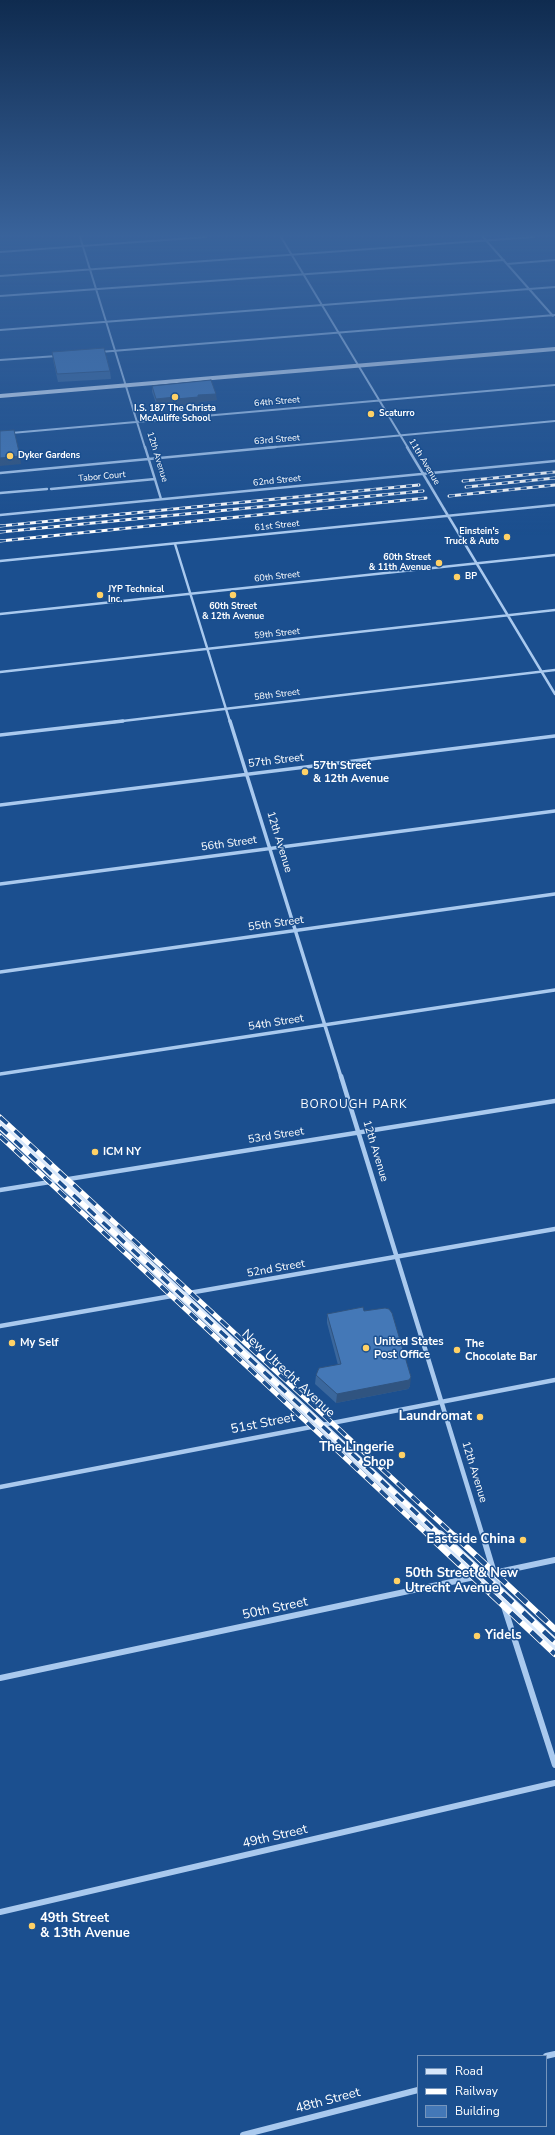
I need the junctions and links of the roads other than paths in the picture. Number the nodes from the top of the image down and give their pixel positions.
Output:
1 (111, 337) edge
2 (294, 337) edge
3 (341, 337) edge
4 (555, 349) edge
5 (115, 351) junction
6 (99, 352) edge
7 (62, 355) edge
8 (0, 360) edge
9 (358, 365) junction
10 (126, 385) junction
11 (555, 385) edge
12 (0, 396) edge
13 (379, 400) junction
14 (555, 421) edge
15 (137, 422) junction
16 (0, 434) edge
17 (400, 436) junction
18 (149, 459) junction
19 (555, 461) edge
20 (0, 473) edge
21 (423, 474) junction
22 (154, 479) junction
23 (47, 489) dead end
24 (51, 489) dead end
25 (0, 494) edge
26 (161, 500) junction
27 (555, 505) edge
28 (0, 515) edge
29 (448, 516) junction
30 (175, 544) junction
31 (555, 555) edge
32 (0, 561) edge
33 (476, 563) junction
34 (191, 594) junction
35 (555, 610) edge
36 (0, 614) edge
37 (508, 615) junction
38 (208, 649) junction
39 (555, 670) edge
40 (542, 671) junction
41 (0, 672) edge
42 (555, 694) edge
43 (226, 708) junction
44 (0, 735) edge
45 (555, 736) edge
46 (247, 774) junction
47 (0, 805) edge
48 (555, 810) edge
49 (270, 848) junction
50 (0, 884) edge
51 (555, 894) edge
52 (296, 931) junction
53 (0, 972) edge
54 (555, 990) edge
55 (325, 1025) junction
56 (0, 1074) edge
57 (555, 1101) edge
58 (0, 1125) edge
59 (359, 1132) junction
60 (59, 1181) junction
61 (0, 1190) edge
62 (555, 1229) edge
63 (397, 1256) junction
64 (182, 1294) junction
65 (0, 1326) edge
66 (555, 1380) edge
67 (442, 1401) junction
68 (321, 1424) junction
69 (0, 1487) edge
70 (555, 1560) edge
71 (494, 1574) junction
72 (482, 1577) junction
73 (501, 1595) junction
74 (555, 1645) edge
75 (0, 1678) edge
76 (555, 1765) edge
77 (555, 1783) edge
78 (0, 1912) edge
79 (417, 2090) edge
80 (243, 2135) edge

1 - 5 street, 12th Avenue
2 - 5 street
3 - 9 street, 11th Avenue
4 - 9 main road
5 - 6 street
5 - 10 street, 12th Avenue
7 - 8 street
9 - 10 main road
9 - 13 street, 11th Avenue
10 - 12 main road
10 - 15 street, 12th Avenue
11 - 13 street, 64th Street
13 - 15 street, 64th Street
13 - 17 street, 11th Avenue
14 - 17 street, 63rd Street
15 - 16 street, 64th Street
15 - 18 street, 12th Avenue
17 - 18 street, 63rd Street
17 - 21 street, 11th Avenue
18 - 20 street, 63rd Street
18 - 22 street, 12th Avenue
19 - 21 street, 62nd Street
21 - 26 street, 62nd Street
21 - 29 street, 11th Avenue, bridge
22 - 24 street, Tabor Court
22 - 26 street, 12th Avenue
23 - 25 street
26 - 28 street, 62nd Street
27 - 29 street, 61st Street
29 - 30 street, 61st Street
29 - 33 street, 11th Avenue
30 - 32 street, 61st Street
30 - 34 street, 12th Avenue
31 - 33 street, 60th Street
33 - 34 street, 60th Street
33 - 37 street, 11th Avenue
34 - 36 street, 60th Street
34 - 38 street, 12th Avenue
35 - 37 street, 59th Street
37 - 38 street, 59th Street
37 - 40 street, 11th Avenue
38 - 41 street, 59th Street
38 - 43 street, 12th Avenue
39 - 40 street, 58th Street
40 - 42 street, 11th Avenue
40 - 43 street, 58th Street
43 - 44 street, 58th Street
43 - 46 street, 12th Avenue
45 - 46 street, 57th Street
46 - 47 street, 57th Street
46 - 49 street, 12th Avenue
48 - 49 street, 56th Street
49 - 50 street, 56th Street
49 - 52 street, 12th Avenue
51 - 52 street, 55th Street
52 - 53 street, 55th Street
52 - 55 street, 12th Avenue
54 - 55 street, 54th Street
55 - 56 street, 54th Street
55 - 59 street, 12th Avenue
57 - 59 street, 53rd Street
58 - 60 main road, New Utrecht Avenue
59 - 60 street, 53rd Street
59 - 63 street, 12th Avenue
60 - 61 street, 53rd Street
60 - 64 main road, New Utrecht Avenue
62 - 63 street, 52nd Street
63 - 64 street, 52nd Street
63 - 67 street, 12th Avenue
64 - 65 street, 52nd Street
64 - 68 main road, New Utrecht Avenue
66 - 67 street, 51st Street
67 - 68 street, 51st Street
67 - 71 street, 12th Avenue
68 - 69 street, 51st Street
68 - 72 main road, New Utrecht Avenue
70 - 71 street, 50th Street
71 - 72 street, 50th Street
71 - 73 street, 12th Avenue
72 - 73 main road, New Utrecht Avenue
72 - 75 street, 50th Street
73 - 74 main road, New Utrecht Avenue
73 - 76 street, 12th Avenue
77 - 78 street, 49th Street
79 - 80 street, 48th Street

